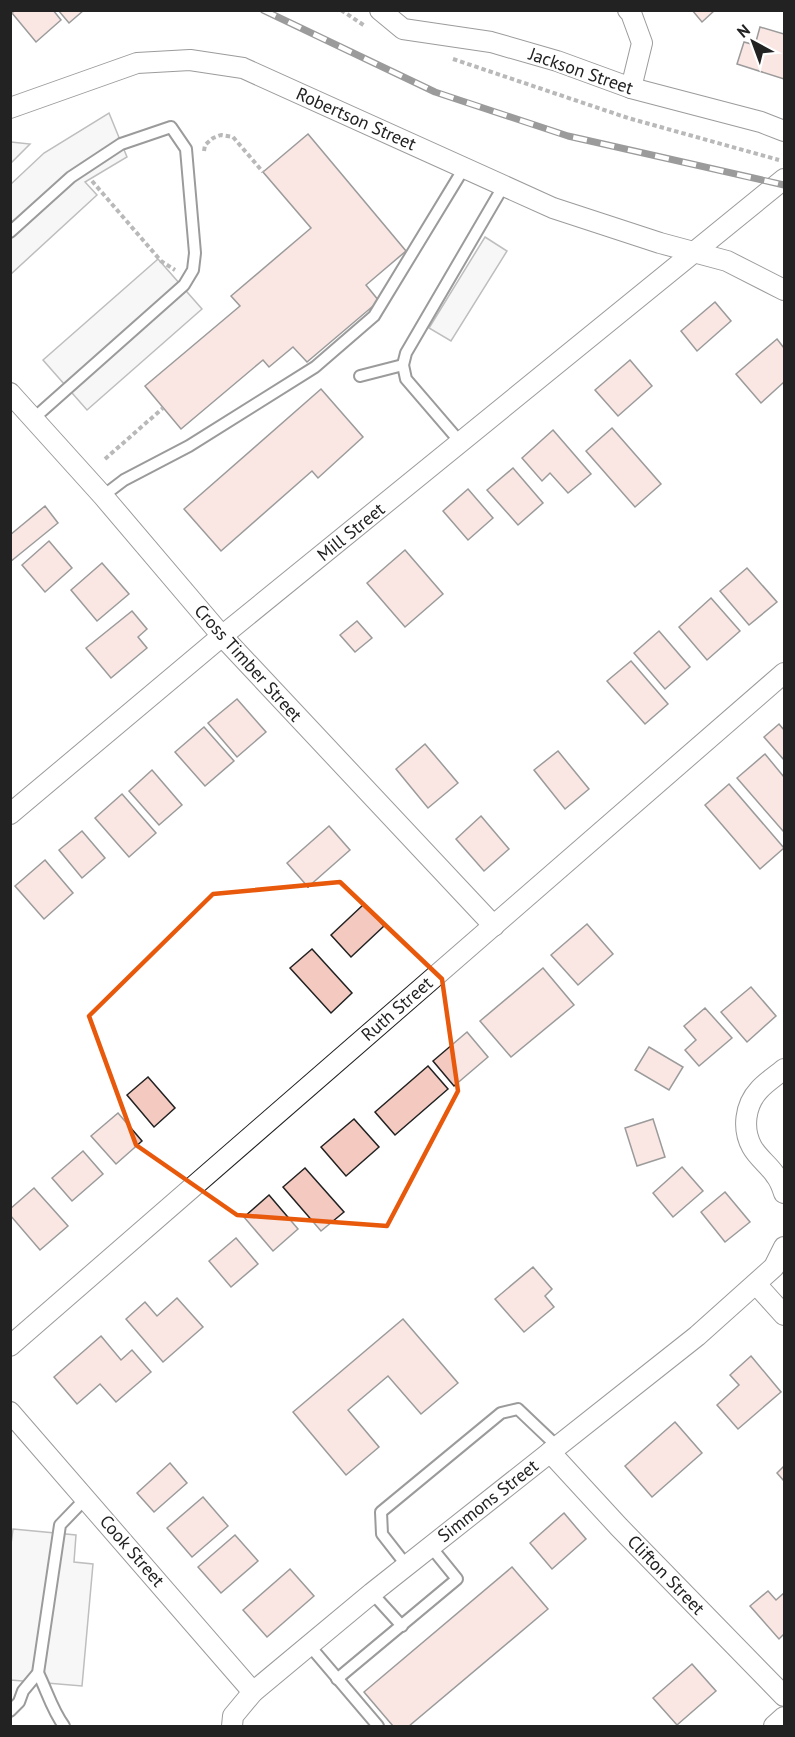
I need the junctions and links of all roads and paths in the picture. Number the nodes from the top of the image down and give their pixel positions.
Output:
1 (341, 10) edge
2 (380, 10) edge
3 (628, 10) edge
4 (368, 28) dead end
5 (444, 57) dead end
6 (631, 88) junction
7 (10, 108) edge
8 (784, 131) edge
9 (771, 158) dead end
10 (201, 160) dead end
11 (464, 168) junction
12 (263, 172) dead end
13 (784, 179) edge
14 (92, 181) dead end
15 (504, 185) junction
16 (10, 232) edge
17 (694, 252) junction
18 (176, 270) dead end
19 (784, 290) edge
20 (403, 365) junction
21 (360, 376) dead end
22 (10, 393) edge
23 (163, 408) dead end
24 (33, 419) junction
25 (461, 443) junction
26 (105, 459) dead end
27 (103, 496) junction
28 (222, 636) junction
29 (784, 673) edge
30 (10, 814) edge
31 (494, 926) junction
32 (784, 1069) edge
33 (784, 1193) edge
34 (784, 1247) edge
35 (756, 1284) junction
36 (784, 1315) edge
37 (10, 1346) edge
38 (10, 1412) edge
39 (554, 1450) junction
40 (86, 1498) junction
41 (431, 1547) junction
42 (407, 1566) junction
43 (372, 1593) junction
44 (402, 1626) junction
45 (309, 1645) junction
46 (38, 1673) junction
47 (337, 1679) junction
48 (253, 1692) junction
49 (784, 1696) edge
50 (10, 1711) edge
51 (784, 1717) edge
52 (64, 1726) edge
53 (232, 1726) edge
54 (378, 1726) edge
55 (774, 1726) edge

1 - 4 path
2 - 6 street, Jackson Street
3 - 6 street
5 - 9 path
6 - 8 street, Jackson Street
7 - 11 street, Robertson Street
10 - 12 path
11 - 15 street, Robertson Street
11 - 27 lane
13 - 17 street, Mill Street
14 - 18 path
15 - 17 street, Robertson Street
15 - 20 lane
16 - 24 lane
17 - 19 street, Robertson Street
17 - 25 street, Mill Street
20 - 21 lane
20 - 25 lane
22 - 24 street, Cross Timber Street
23 - 26 path
24 - 27 street, Cross Timber Street
25 - 28 street, Mill Street
27 - 28 street, Cross Timber Street
28 - 30 street, Mill Street
28 - 31 street, Cross Timber Street
29 - 31 street, Ruth Street
31 - 37 street, Ruth Street
32 - 33 street
34 - 35 street, Simmons Street
35 - 36 street
35 - 39 street, Simmons Street
38 - 40 street, Cook Street
39 - 41 street, Simmons Street
39 - 42 lane
39 - 49 street, Clifton Street
40 - 46 lane
40 - 48 street, Cook Street
41 - 42 street, Simmons Street
41 - 44 lane
42 - 43 street, Simmons Street
43 - 44 lane
43 - 45 street, Simmons Street
44 - 47 lane
45 - 47 lane
45 - 48 street, Simmons Street
46 - 50 lane
46 - 52 lane
47 - 54 lane
48 - 53 street, Simmons Street
51 - 55 street

